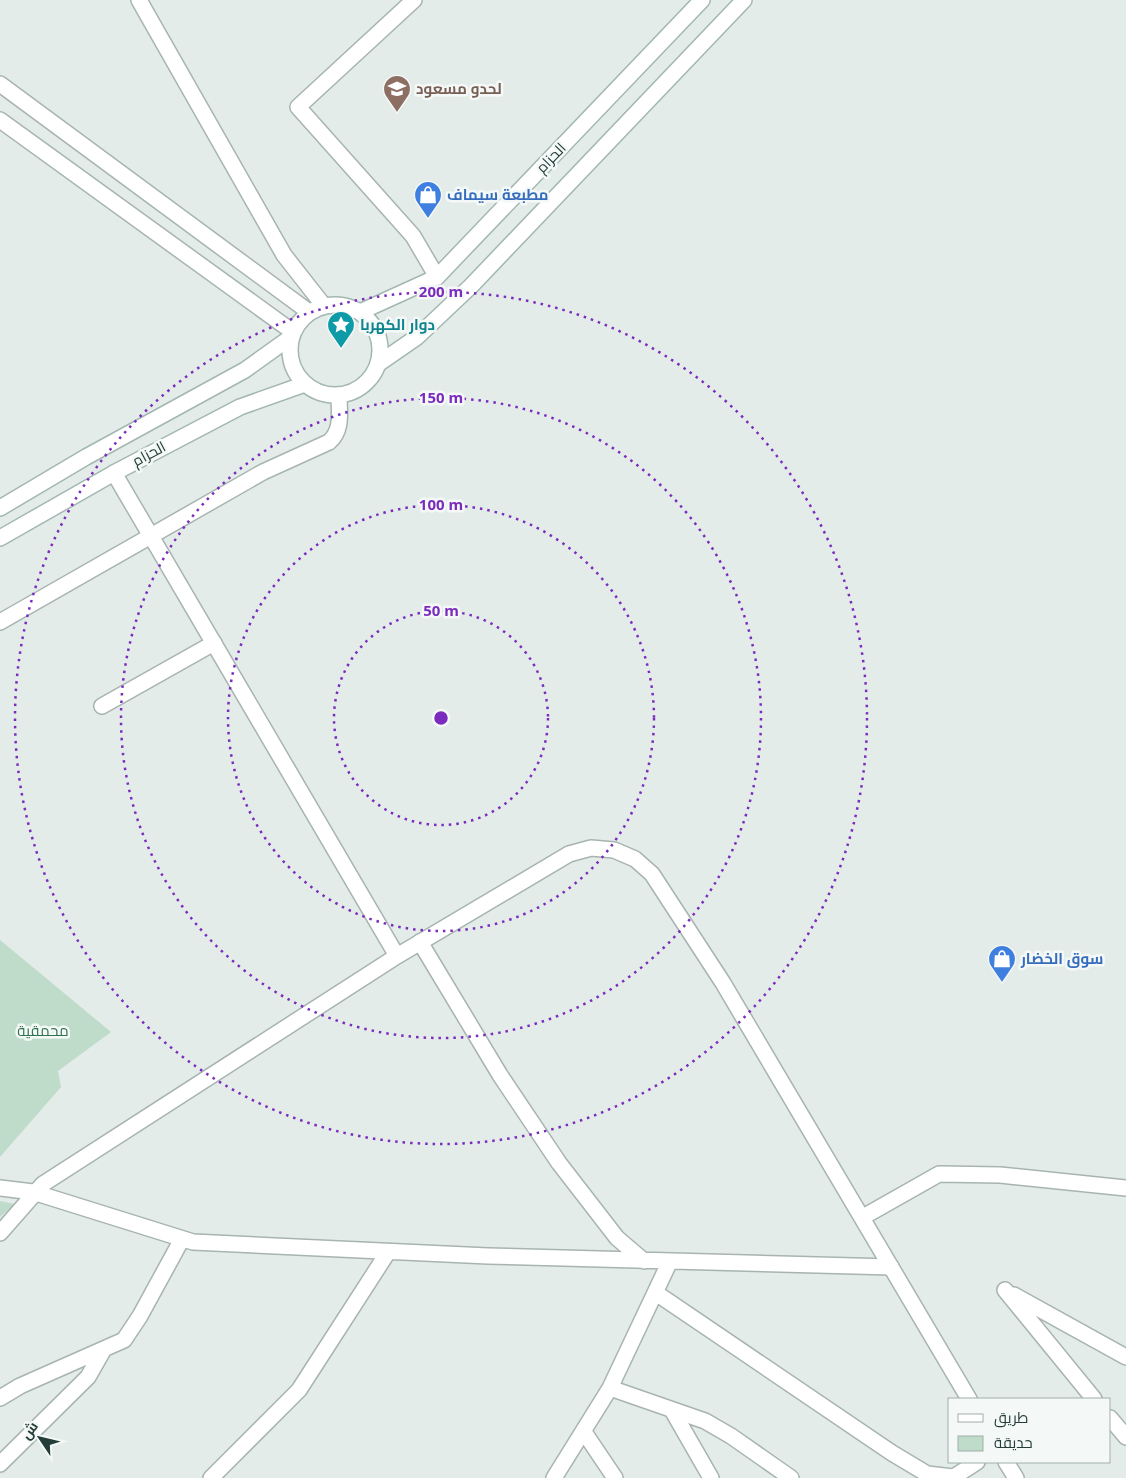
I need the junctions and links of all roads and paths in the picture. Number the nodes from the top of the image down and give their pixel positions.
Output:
1 (139, 0) edge
2 (414, 0) edge
3 (702, 0) edge
4 (744, 0) edge
5 (0, 84) edge
6 (0, 120) edge
7 (438, 277) junction
8 (324, 306) junction
9 (310, 312) junction
10 (360, 312) junction
11 (292, 335) junction
12 (378, 364) junction
13 (305, 384) junction
14 (340, 395) junction
15 (86, 457) junction
16 (114, 473) junction
17 (100, 481) junction
18 (0, 508) edge
19 (151, 536) junction
20 (0, 538) edge
21 (0, 622) edge
22 (214, 643) junction
23 (102, 706) dead end
24 (420, 942) junction
25 (397, 956) junction
26 (0, 1188) edge
27 (1126, 1188) edge
28 (33, 1192) junction
29 (862, 1216) junction
30 (0, 1233) edge
31 (182, 1239) junction
32 (388, 1252) junction
33 (644, 1261) junction
34 (670, 1262) junction
35 (891, 1267) junction
36 (656, 1293) junction
37 (104, 1348) junction
38 (1126, 1357) edge
39 (610, 1388) junction
40 (0, 1398) edge
41 (968, 1398) edge
42 (1093, 1398) edge
43 (672, 1410) junction
44 (1111, 1419) edge
45 (584, 1432) junction
46 (1126, 1437) edge
47 (976, 1463) edge
48 (1007, 1463) edge
49 (0, 1464) edge
50 (211, 1478) edge
51 (554, 1478) edge
52 (615, 1478) edge
53 (711, 1478) edge
54 (792, 1478) edge
55 (953, 1478) edge
56 (1016, 1478) edge

1 - 8 street
2 - 7 street
3 - 7 street, الحزام
4 - 12 street
5 - 9 street
6 - 11 street
7 - 10 street, الحزام
8 - 9 street
8 - 10 street
9 - 11 street
10 - 12 street
11 - 13 street
11 - 15 street, الحزام
12 - 14 street
13 - 14 street
13 - 16 street, الحزام
14 - 19 street
15 - 17 street
15 - 18 street, الحزام
16 - 17 street, الحزام
16 - 19 street
17 - 20 street, الحزام
19 - 21 street
19 - 22 street
22 - 23 street
22 - 25 street
24 - 25 street
24 - 29 street
24 - 33 street
25 - 28 street
26 - 28 street
27 - 29 street
28 - 30 street
28 - 31 street
29 - 35 street
31 - 32 street
31 - 37 street
32 - 33 street
32 - 50 street
33 - 34 street
34 - 35 street
34 - 36 street
35 - 41 street
36 - 39 street
36 - 55 street
37 - 40 street
37 - 49 street
38 - 42 street
39 - 43 street
39 - 45 street
43 - 53 street
43 - 54 street
44 - 46 street
45 - 51 street
45 - 52 street
47 - 55 street
48 - 56 street

